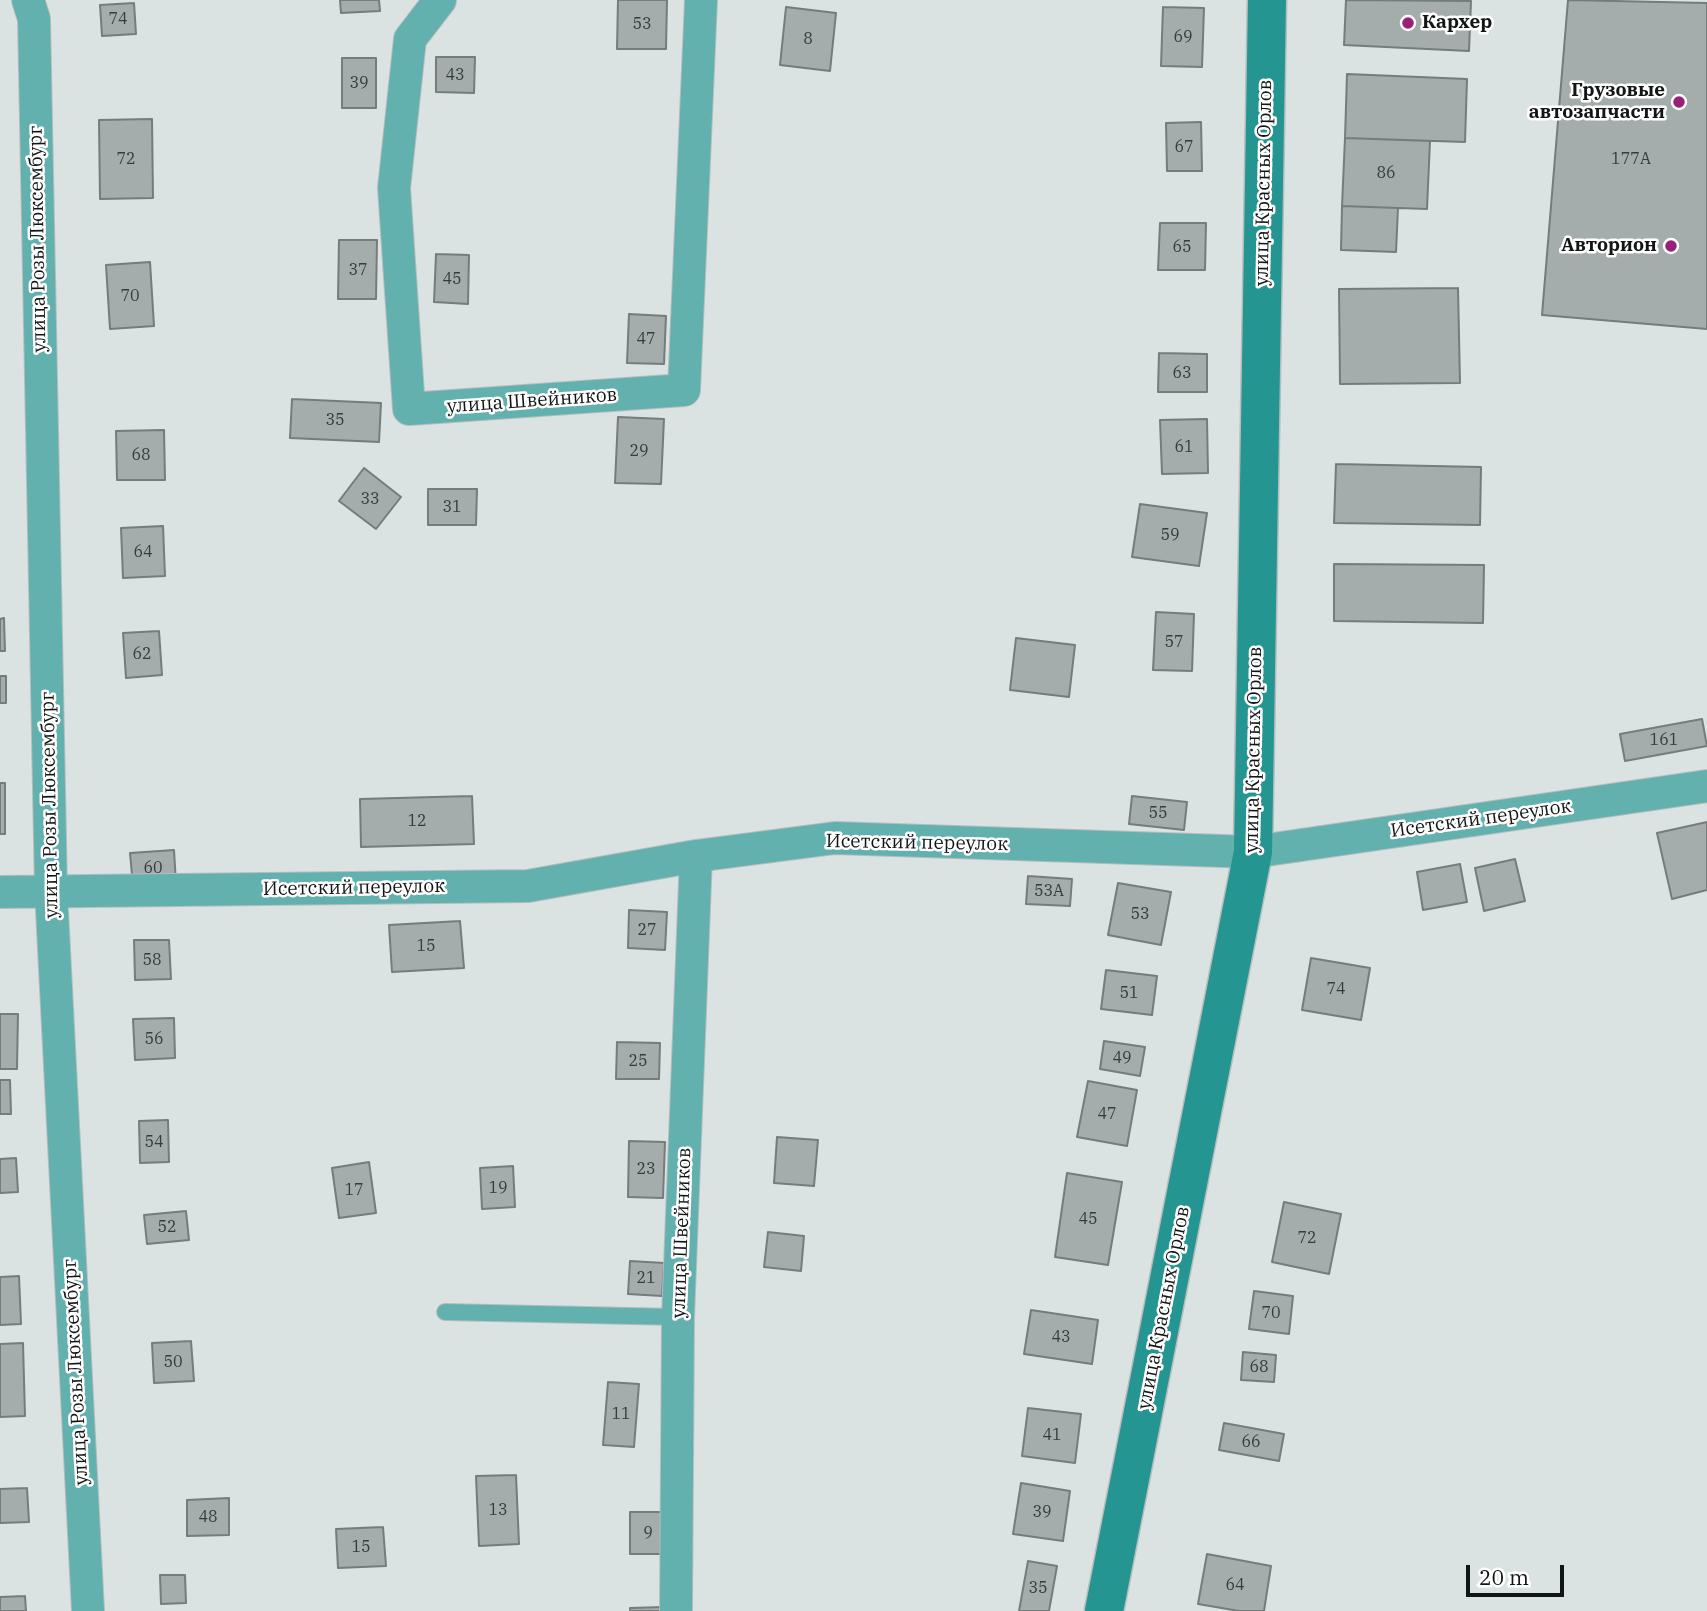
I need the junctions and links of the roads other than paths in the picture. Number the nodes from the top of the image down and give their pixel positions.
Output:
1 (28, 0) edge
2 (440, 0) edge
3 (701, 0) edge
4 (1267, 0) edge
5 (1707, 786) edge
6 (1253, 852) junction
7 (696, 856) junction
8 (51, 891) junction
9 (0, 892) edge
10 (445, 1312) dead end
11 (678, 1317) junction
12 (88, 1611) edge
13 (676, 1611) edge
14 (1104, 1611) edge

1 - 8 street, улица Розы Люксембург
2 - 3 street, улица Швейников
4 - 6 street, улица Красных Орлов
5 - 6 street, Исетский переулок
6 - 7 street, Исетский переулок
6 - 14 street, улица Красных Орлов
7 - 8 street, Исетский переулок
7 - 11 street, улица Швейников
8 - 9 street, Исетский переулок
8 - 12 street, улица Розы Люксембург
10 - 11 lane
11 - 13 street, улица Швейников

